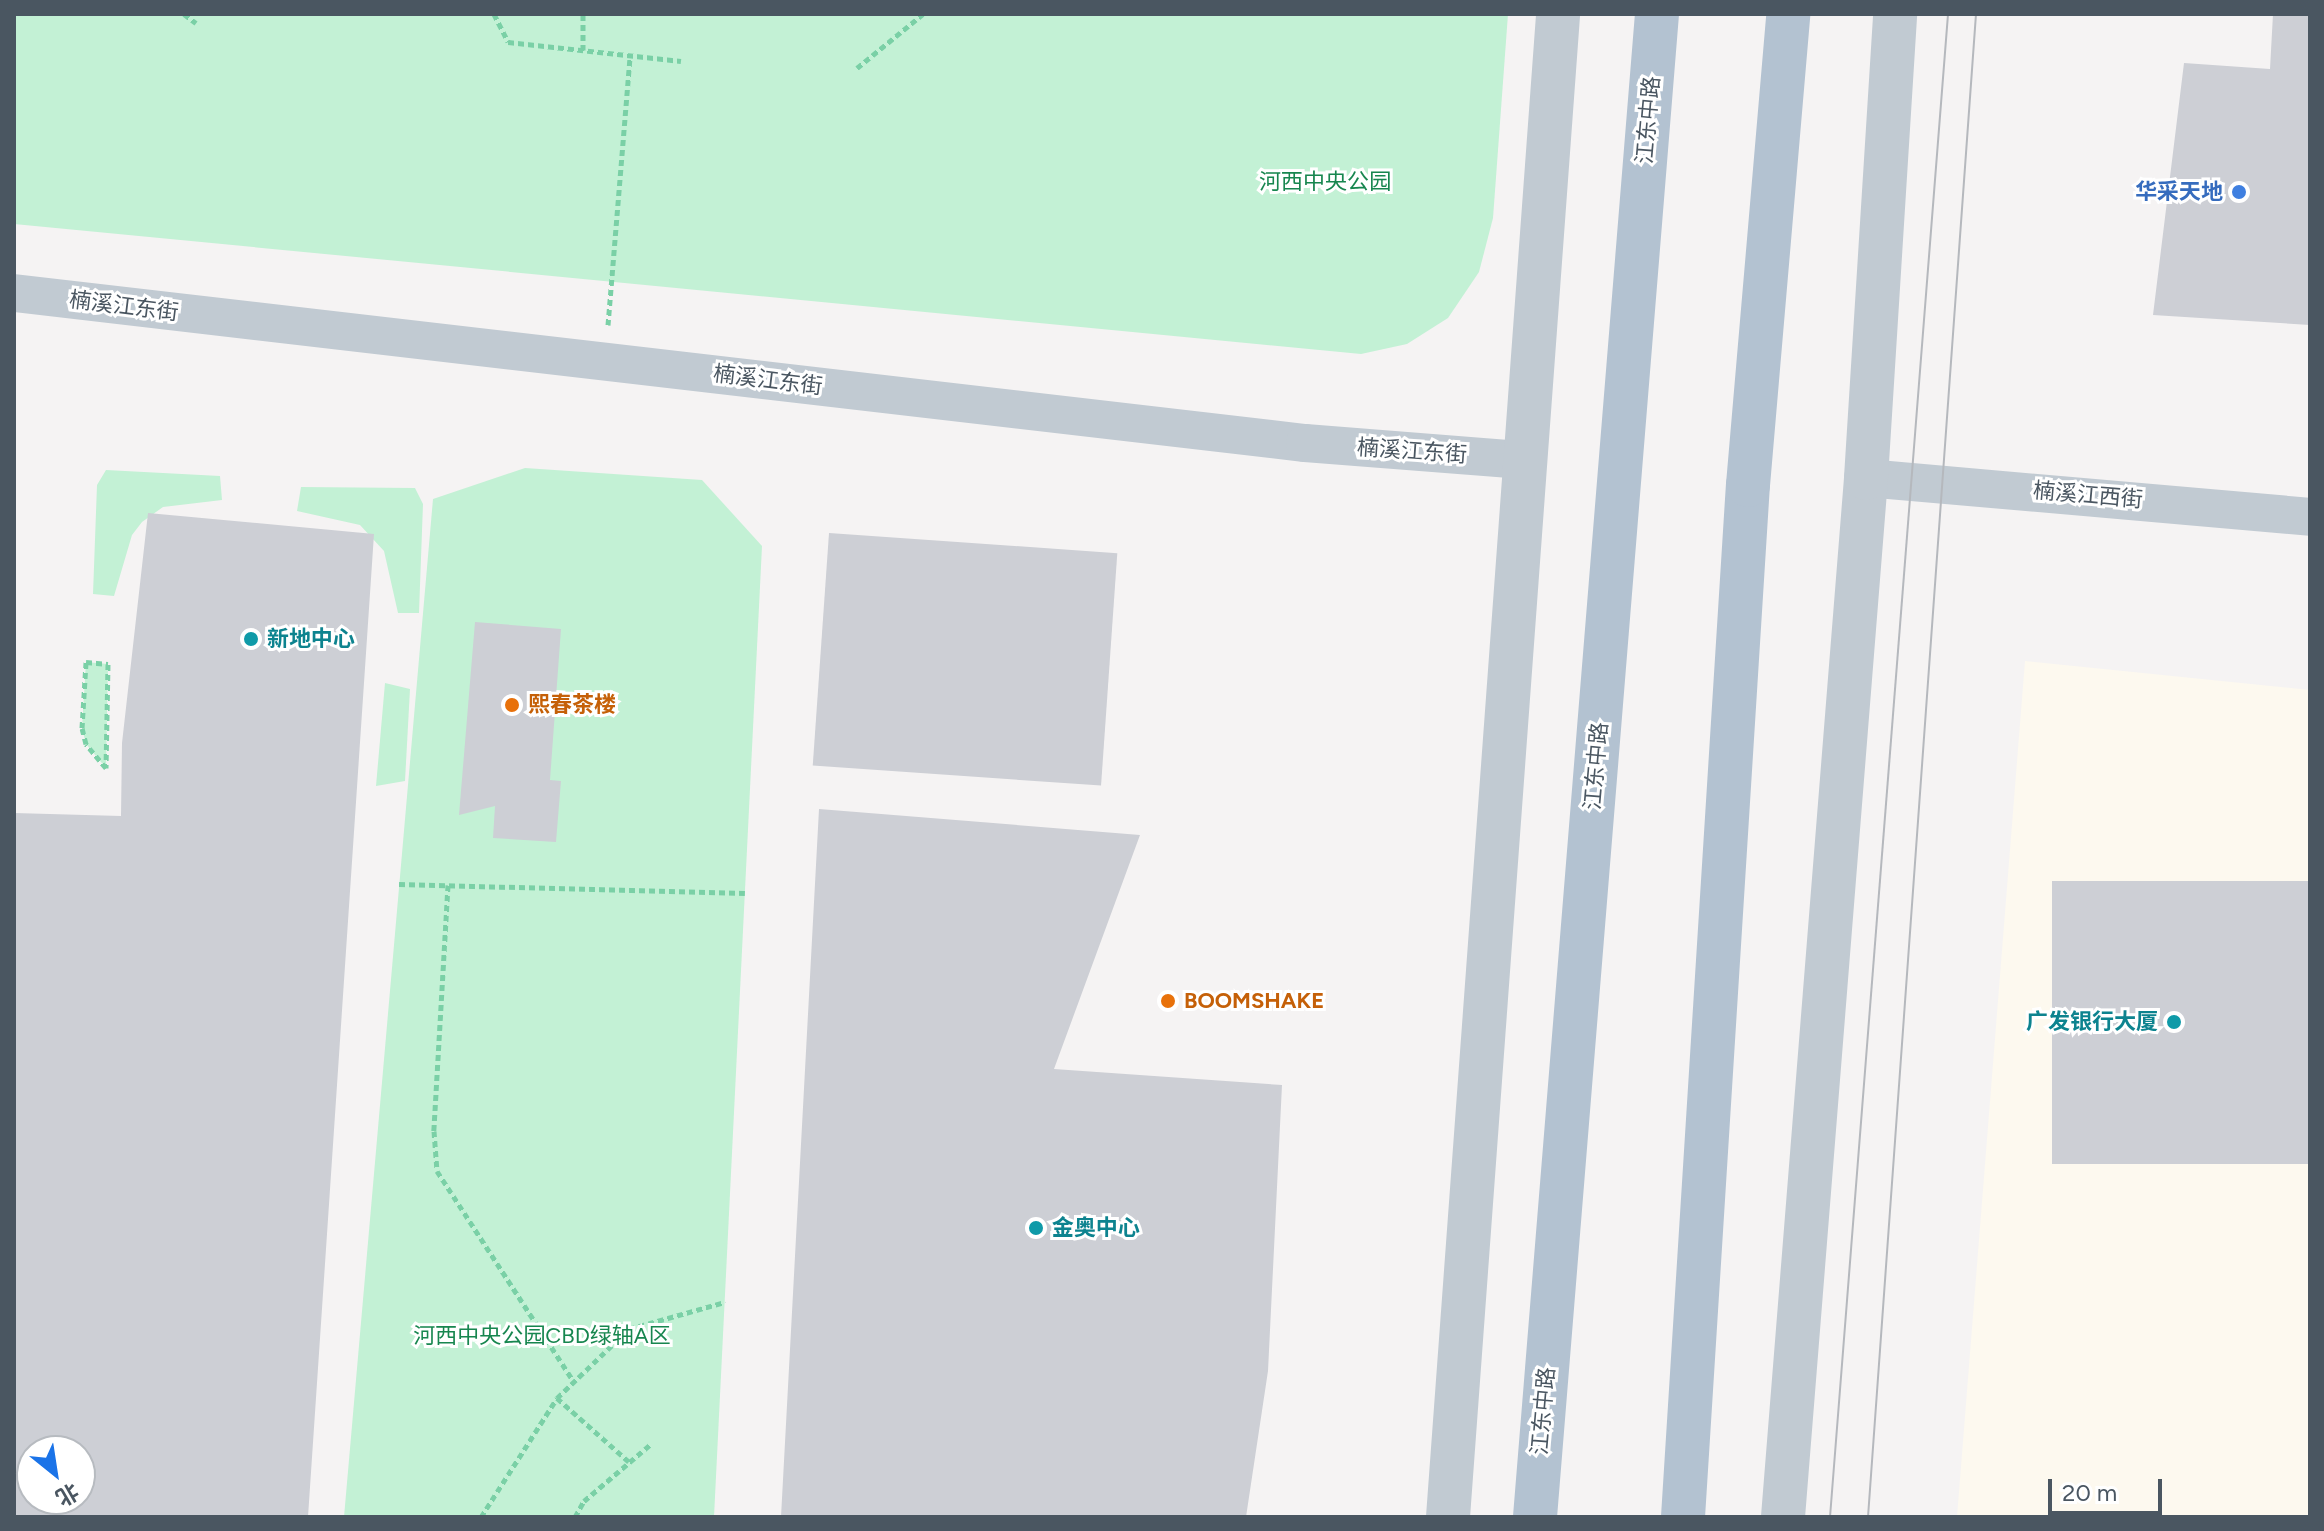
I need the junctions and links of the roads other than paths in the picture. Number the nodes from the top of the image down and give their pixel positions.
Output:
1 (1558, 14) edge
2 (1657, 14) edge
3 (1788, 14) edge
4 (1895, 14) edge
5 (14, 293) edge
6 (1523, 460) junction
7 (1866, 478) junction
8 (2310, 517) edge
9 (1448, 1517) edge
10 (1535, 1517) edge
11 (1683, 1517) edge
12 (1783, 1517) edge

1 - 6 street
2 - 10 main road, 江东中路
3 - 11 main road
4 - 7 street
5 - 6 street, 楠溪江东街
6 - 9 street
7 - 8 street, 楠溪江西街
7 - 12 street

